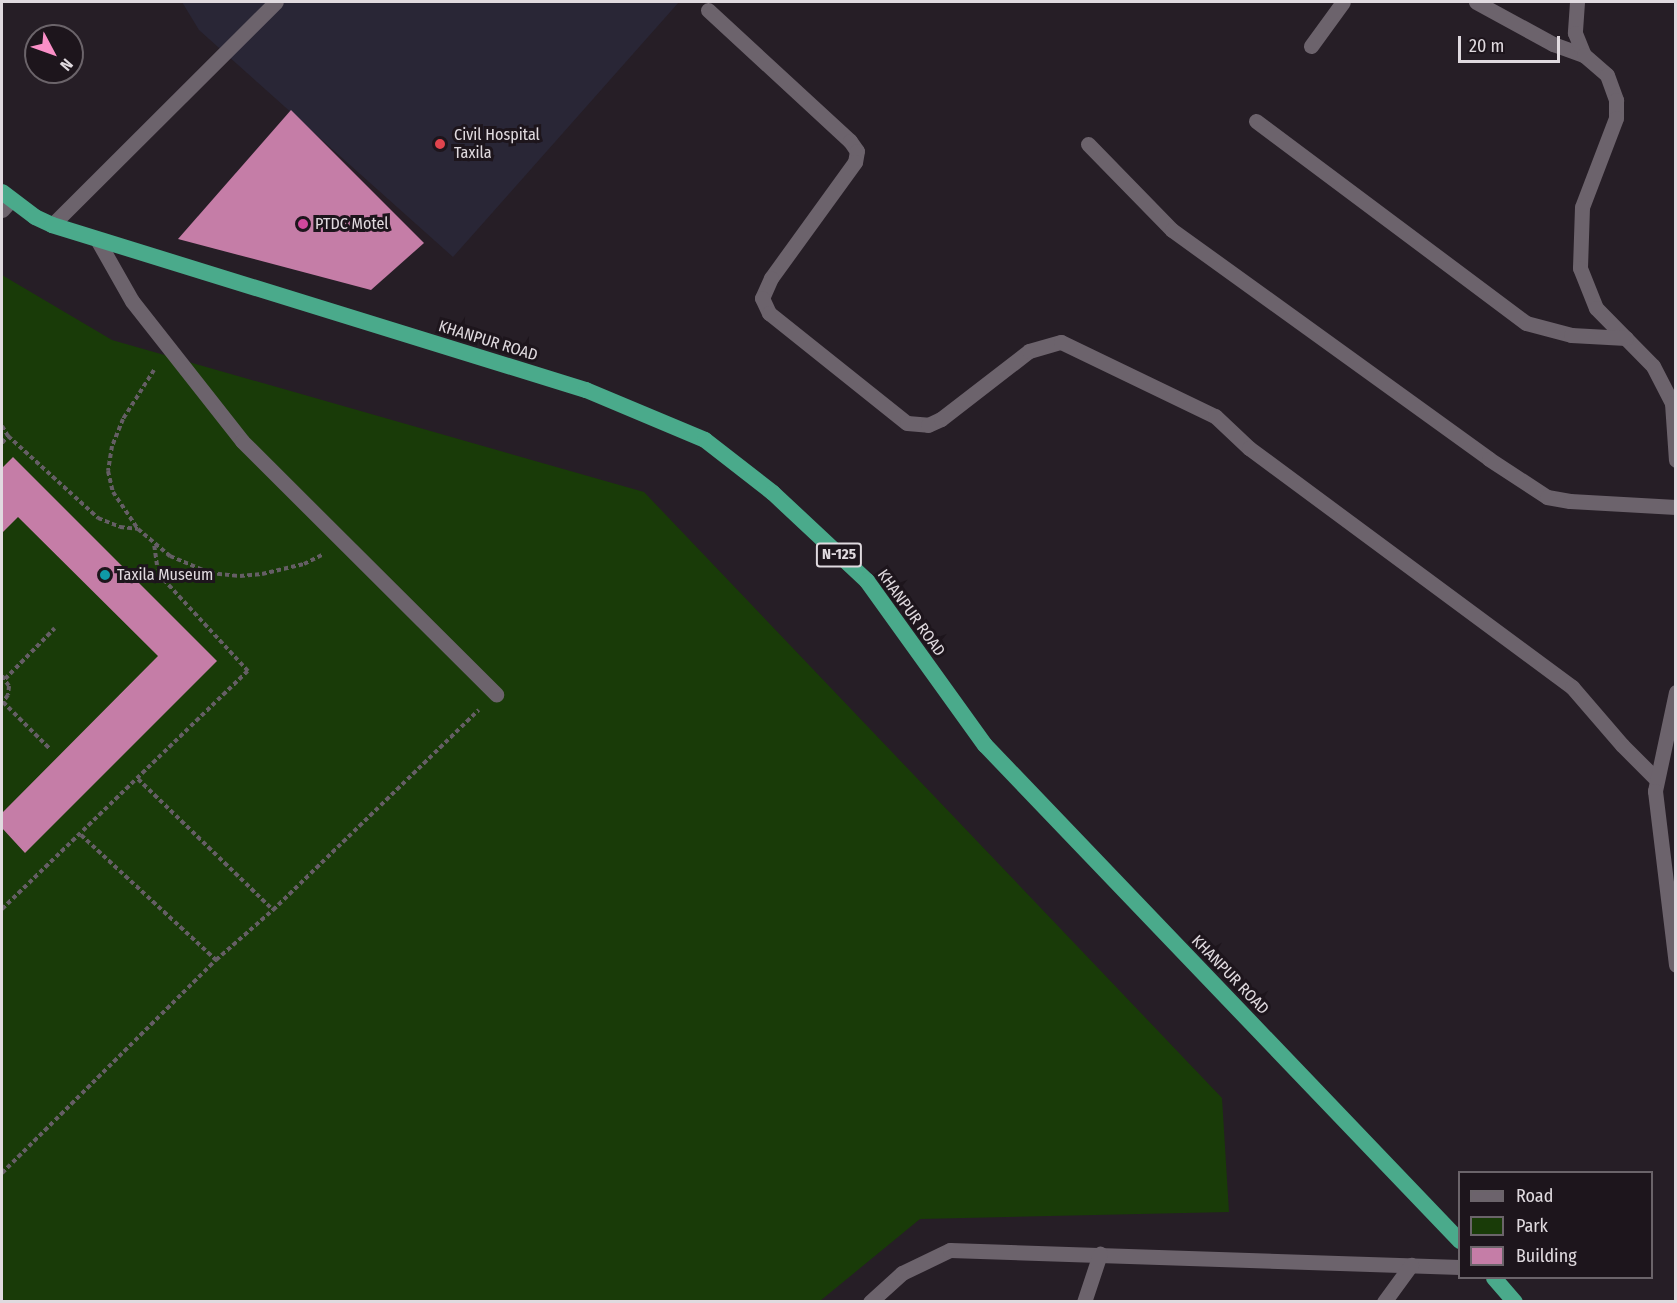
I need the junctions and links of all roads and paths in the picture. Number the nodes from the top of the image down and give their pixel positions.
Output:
1 (276, 2) edge
2 (1343, 2) edge
3 (1476, 2) edge
4 (1577, 2) edge
5 (708, 10) dead end
6 (1311, 46) dead end
7 (1584, 55) junction
8 (1256, 121) dead end
9 (1088, 144) dead end
10 (4, 201) edge
11 (52, 225) junction
12 (98, 241) junction
13 (1626, 338) junction
14 (168, 346) junction
15 (2, 426) edge
16 (8, 436) junction
17 (2, 443) edge
18 (1676, 460) edge
19 (1676, 507) edge
20 (138, 529) junction
21 (343, 542) junction
22 (154, 543) junction
23 (55, 628) dead end
24 (3, 678) edge
25 (1676, 692) edge
26 (496, 694) joint
27 (2, 702) edge
28 (49, 748) dead end
29 (138, 779) junction
30 (1657, 780) junction
31 (81, 835) junction
32 (2, 909) edge
33 (273, 910) junction
34 (216, 960) junction
35 (1676, 964) edge
36 (2, 1173) edge
37 (1458, 1239) edge
38 (1100, 1254) junction
39 (1411, 1265) junction
40 (1458, 1267) edge
41 (1495, 1279) edge
42 (1515, 1301) edge
43 (870, 1302) edge
44 (1084, 1302) edge
45 (1384, 1302) edge
46 (1520, 1302) edge

1 - 11 street
2 - 6 street
3 - 7 street
4 - 7 street
5 - 30 street
7 - 13 street
8 - 13 street
9 - 19 street
10 - 11 highway, KHANPUR ROAD / N-125
11 - 12 highway, KHANPUR ROAD / N-125
12 - 14 street
12 - 37 highway, KHANPUR ROAD / N-125
13 - 18 street
14 - 20 path
14 - 21 street
15 - 16 path
16 - 17 path
16 - 20 path
20 - 22 path
21 - 22 path
21 - 26 street
22 - 29 path
23 - 24 path
24 - 27 path
25 - 30 street
26 - 33 path
27 - 28 path
29 - 31 path
29 - 33 path
30 - 35 street
31 - 32 path
31 - 34 path
33 - 34 path
34 - 36 path
38 - 39 street
38 - 43 street
38 - 44 street
39 - 40 street
39 - 45 street
41 - 42 highway
42 - 46 street

